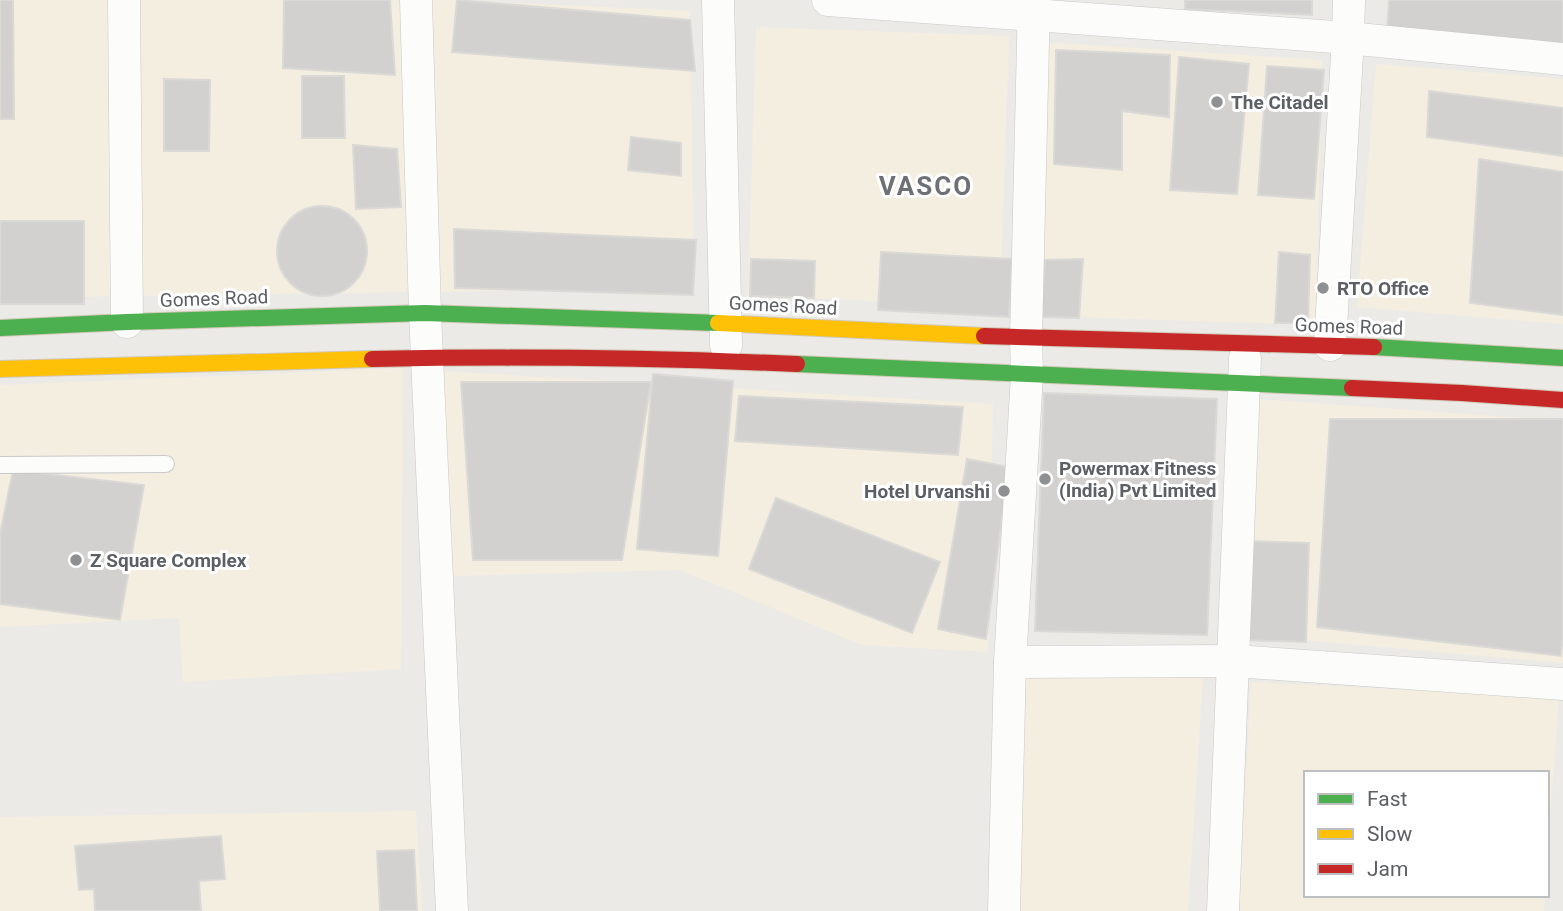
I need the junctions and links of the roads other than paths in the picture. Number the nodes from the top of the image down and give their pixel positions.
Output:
1 (124, 0) edge
2 (416, 0) edge
3 (718, 0) edge
4 (828, 0) edge
5 (1349, 0) edge
6 (1033, 8) edge
7 (1348, 38) junction
8 (1563, 60) edge
9 (425, 313) junction
10 (127, 322) junction
11 (725, 323) junction
12 (0, 328) edge
13 (1026, 338) junction
14 (1246, 344) junction
15 (1330, 345) junction
16 (427, 358) junction
17 (1563, 358) edge
18 (727, 361) junction
19 (0, 369) edge
20 (1027, 375) junction
21 (1245, 384) junction
22 (1563, 400) edge
23 (166, 464) dead end
24 (0, 465) edge
25 (1234, 661) junction
26 (1010, 662) junction
27 (1563, 684) edge
28 (452, 911) edge
29 (1004, 911) edge
30 (1223, 911) edge

1 - 10 street
2 - 9 street
3 - 11 street
4 - 6 street
5 - 7 street
6 - 7 street
6 - 13 street
7 - 8 street
7 - 15 street
9 - 10 main road, Gomes Road
9 - 11 main road, Gomes Road
9 - 16 street
10 - 12 main road, Gomes Road
11 - 13 main road, Gomes Road
11 - 18 street
13 - 14 main road, Gomes Road
13 - 20 street
14 - 15 main road, Gomes Road
14 - 21 street
15 - 17 main road, Gomes Road
16 - 18 main road
16 - 19 main road
16 - 28 street
18 - 20 main road
20 - 21 main road
20 - 26 street
21 - 22 main road
21 - 25 street
23 - 24 lane
25 - 26 street
25 - 27 street
25 - 30 street
26 - 29 street

